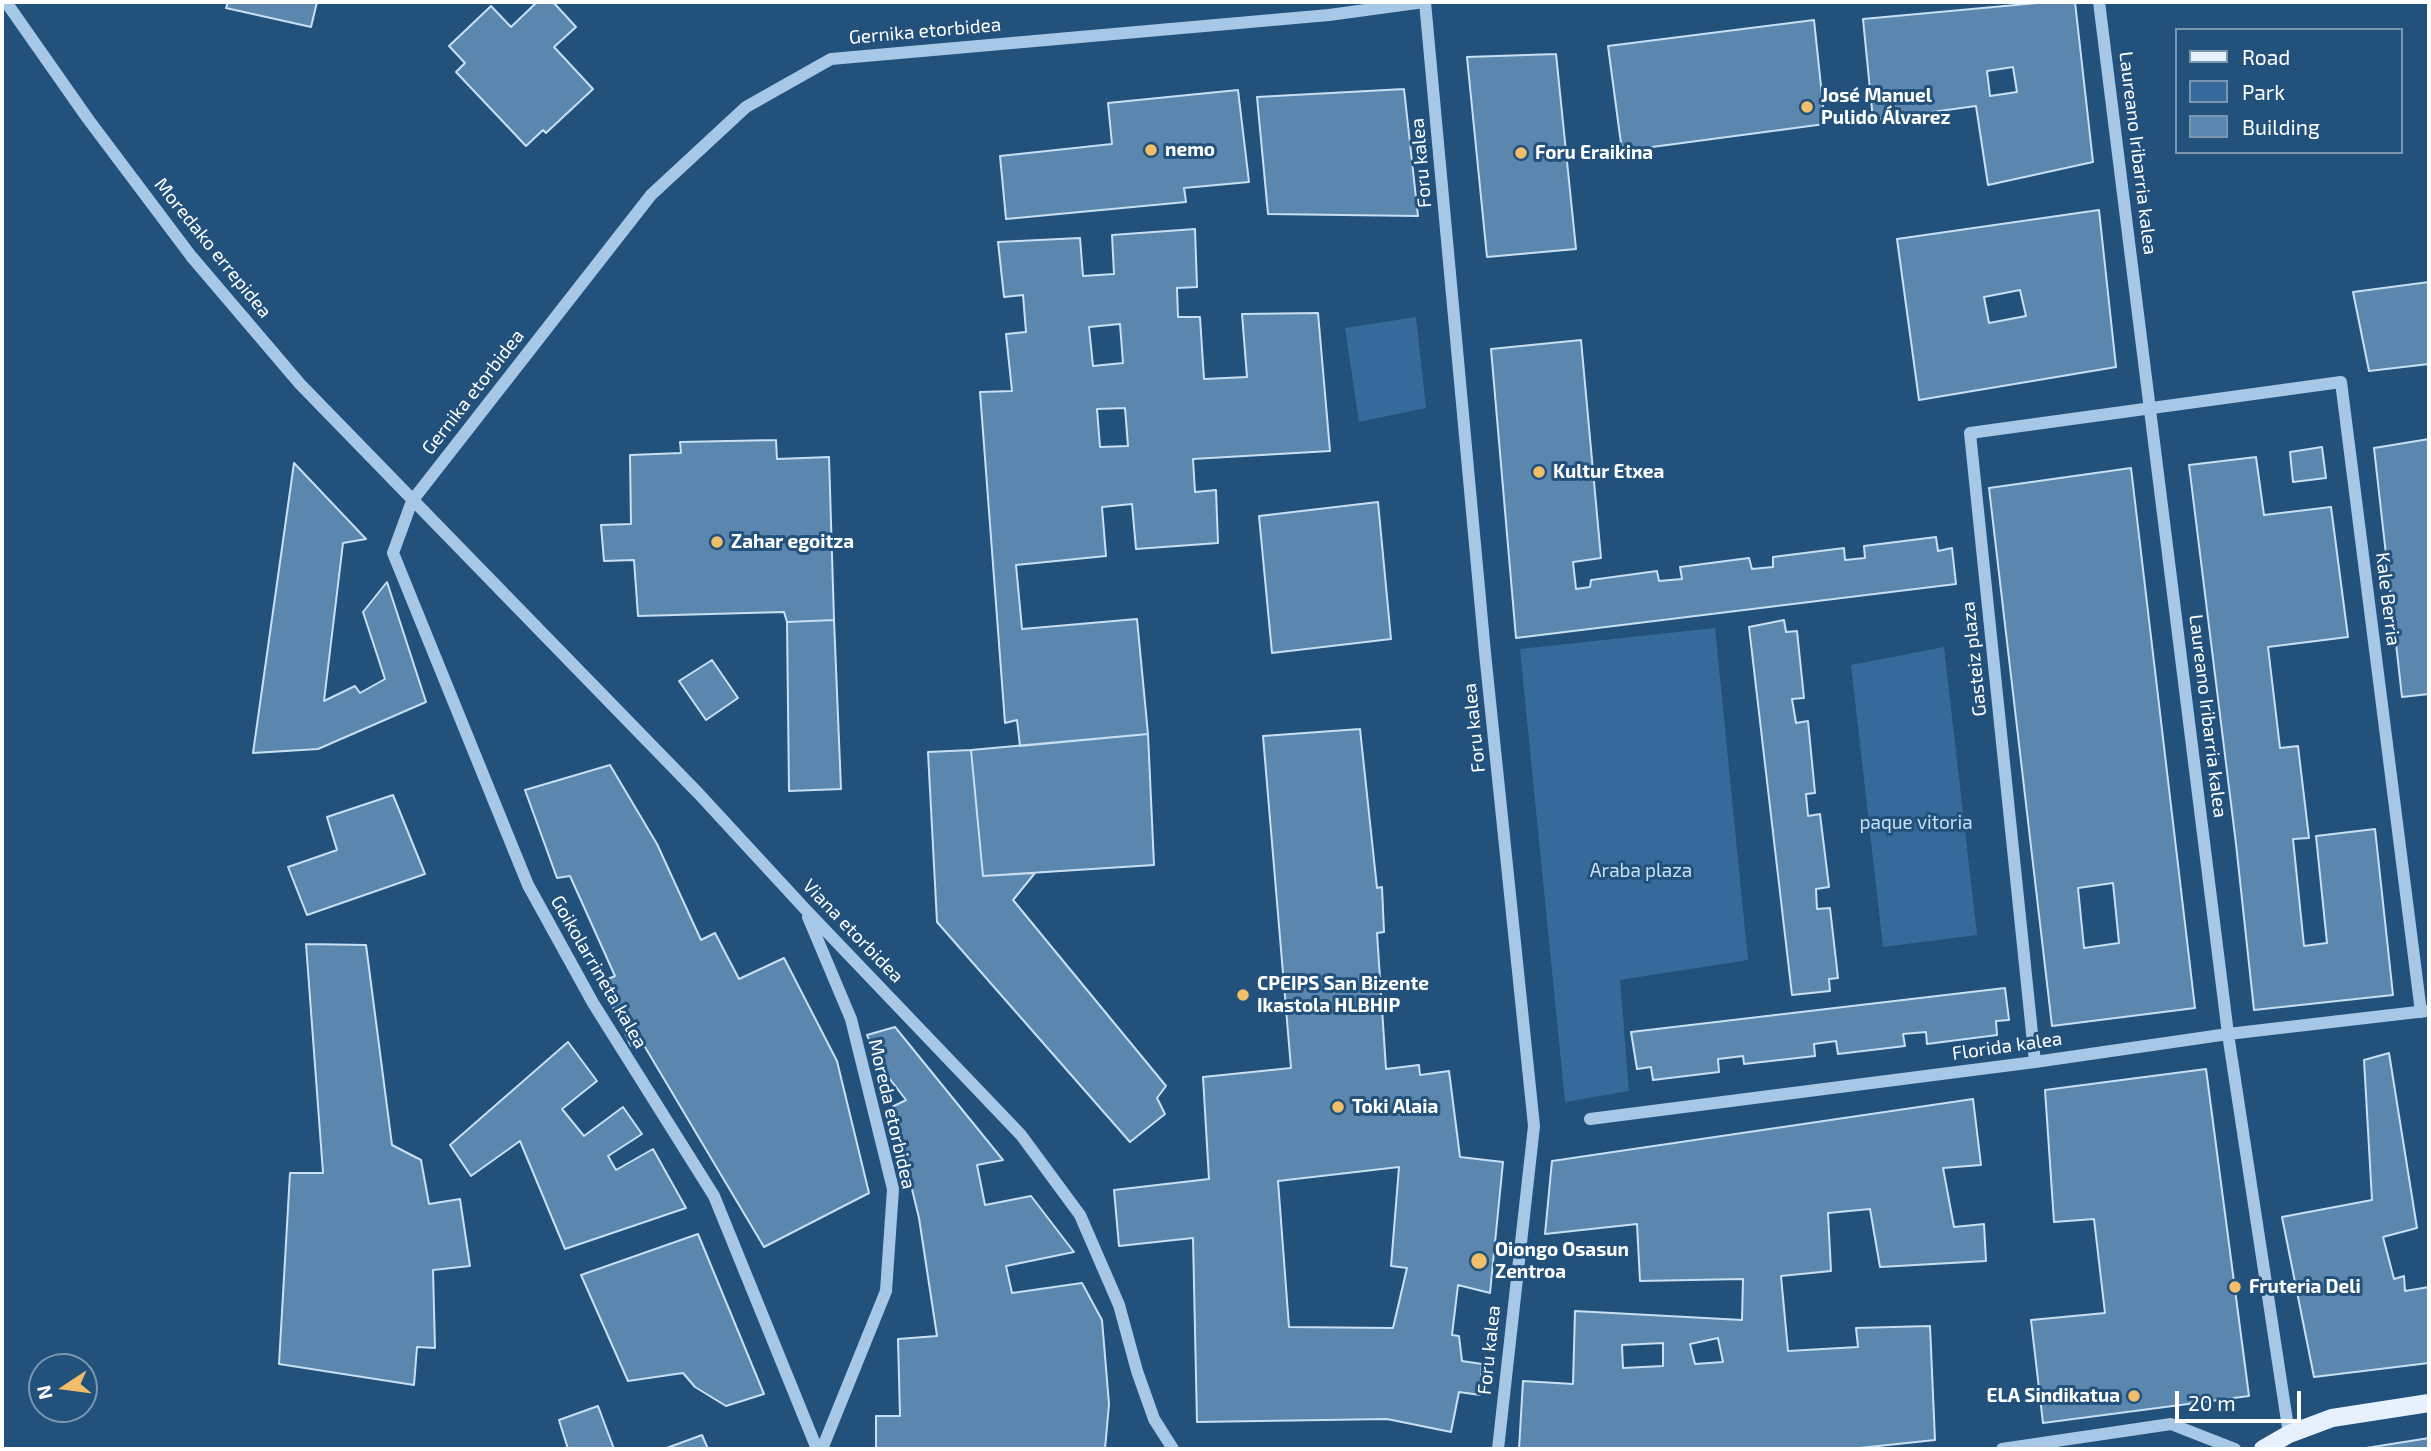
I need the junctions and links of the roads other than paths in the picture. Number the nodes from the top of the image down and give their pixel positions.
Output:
1 (6, 2) edge
2 (1425, 2) edge
3 (2099, 2) edge
4 (2151, 410) junction
5 (412, 501) junction
6 (806, 911) junction
7 (2425, 1011) edge
8 (2228, 1034) junction
9 (2035, 1062) junction
10 (1590, 1119) dead end
11 (2429, 1402) edge
12 (2289, 1434) junction
13 (817, 1449) edge
14 (822, 1449) edge
15 (1173, 1449) edge
16 (1498, 1449) edge
17 (2002, 1449) edge
18 (2235, 1449) edge
19 (2263, 1449) edge

1 - 5 street, Moredako errepidea
2 - 5 street, Gernika etorbidea
2 - 16 street, Foru kalea
3 - 4 street, Laureano Iribarria kalea
4 - 7 street, Kale Berria
4 - 8 street, Laureano Iribarria kalea
4 - 9 street, Gasteiz plaza
5 - 6 street, Viana etorbidea
5 - 13 street, Goikolarrineta kalea
6 - 14 street, Moreda etorbidea
6 - 15 street, Viana etorbidea
7 - 8 street, Florida kalea
8 - 9 street, Florida kalea
8 - 12 street, Laureano Iribarria kalea
9 - 10 street, Florida kalea
11 - 12 main road
12 - 19 main road
17 - 18 street

